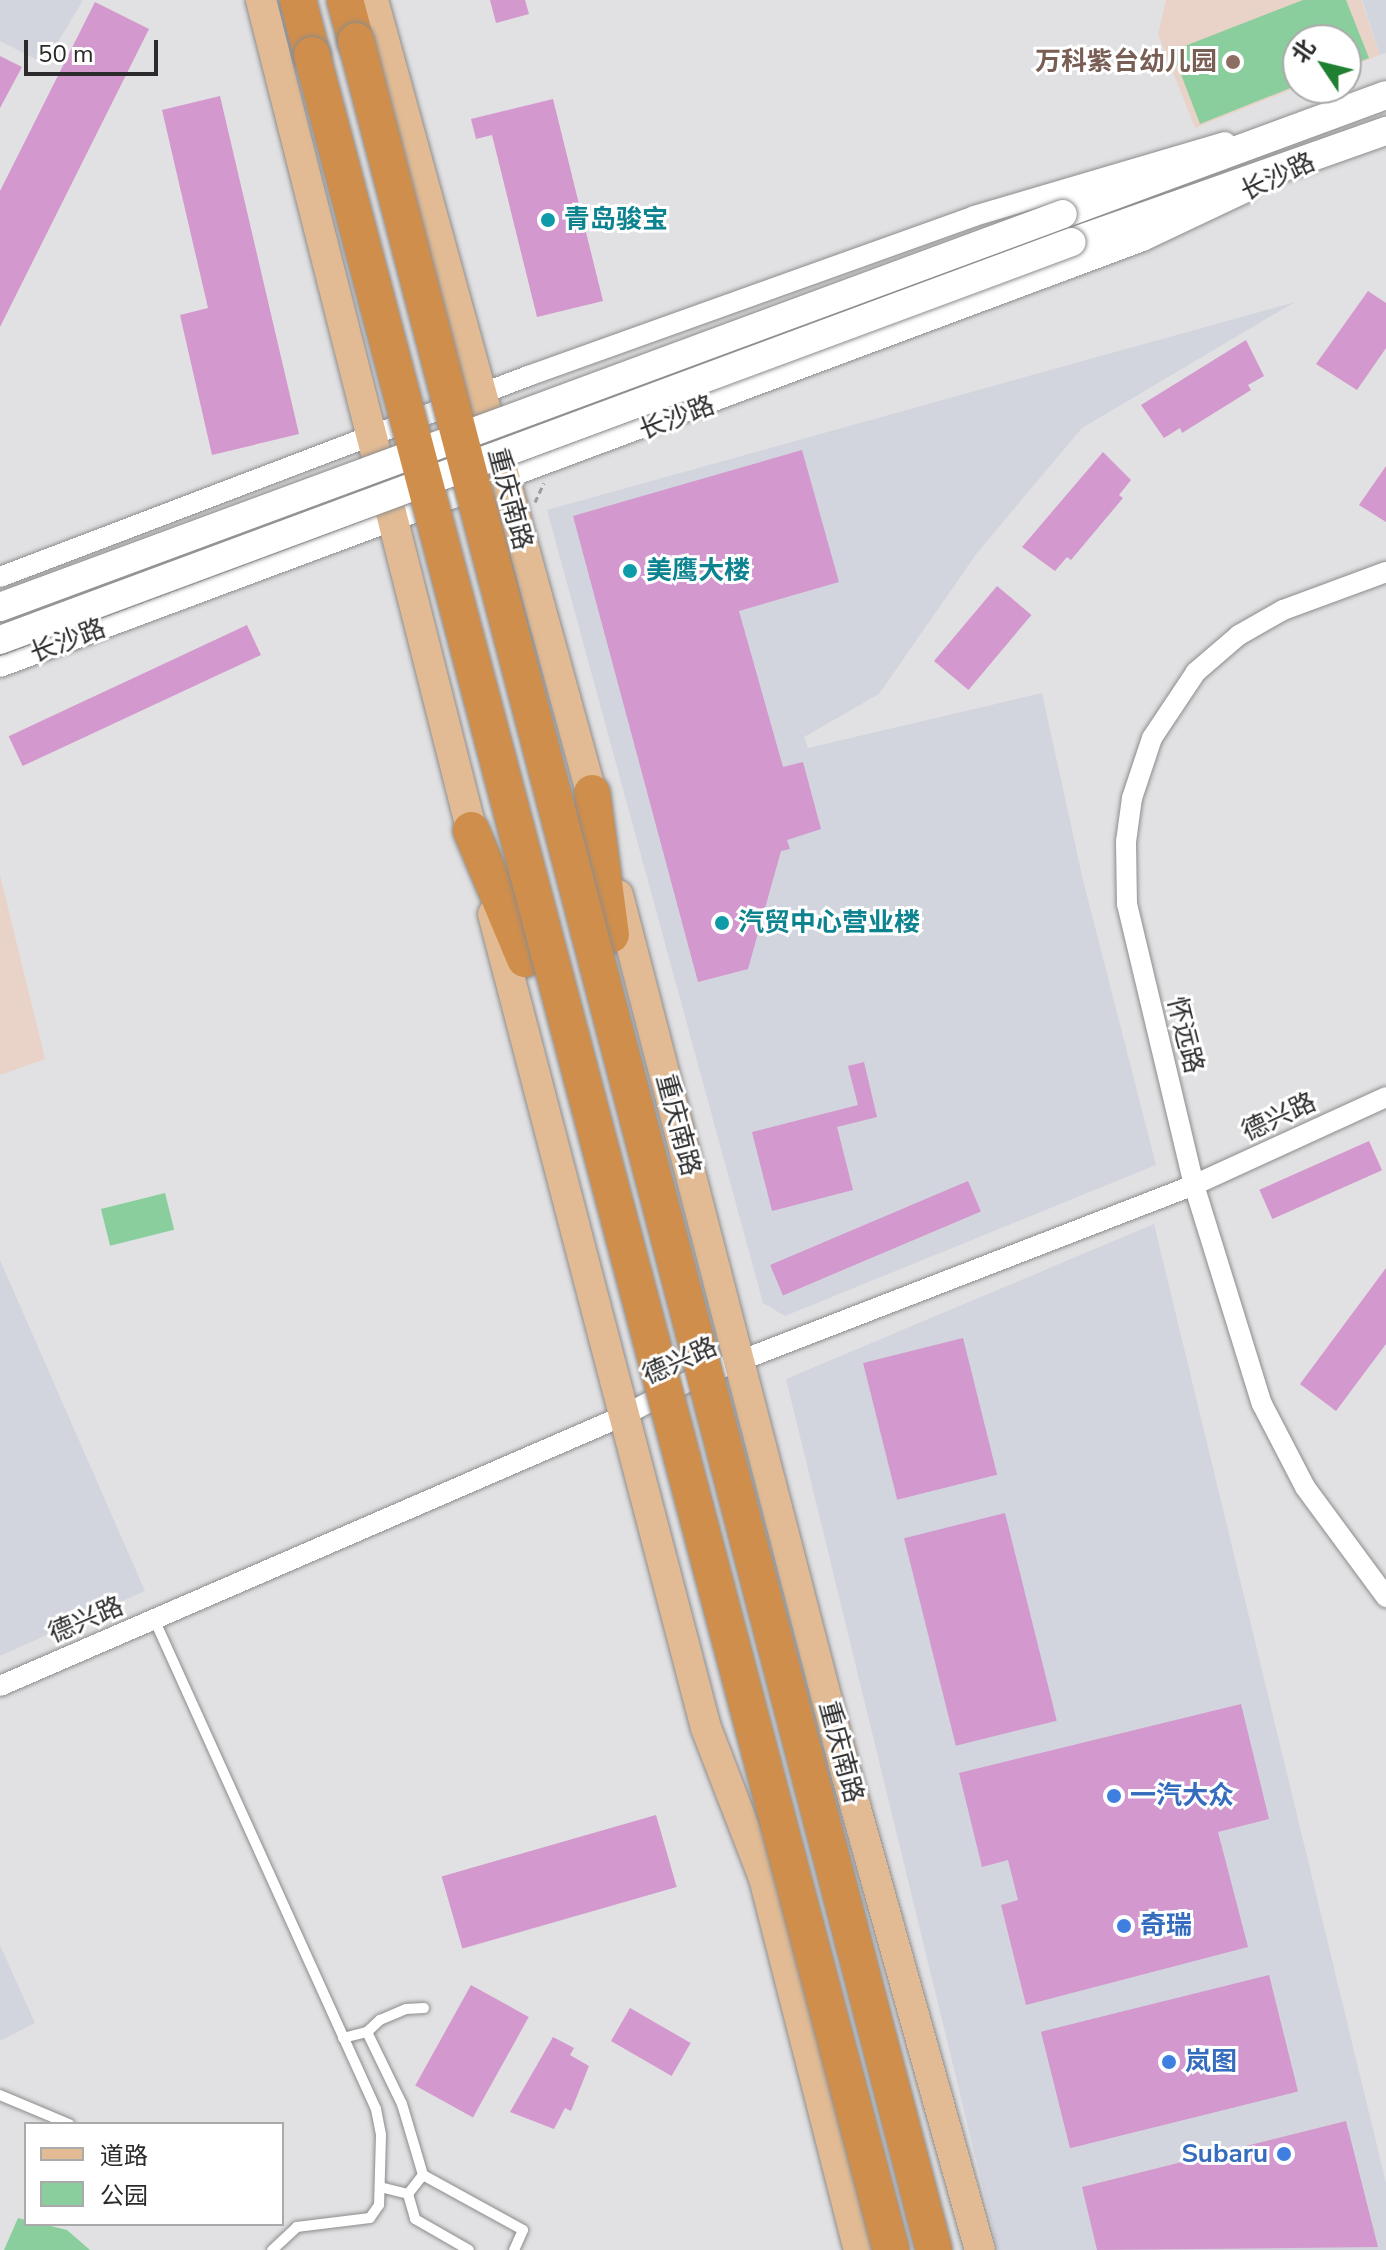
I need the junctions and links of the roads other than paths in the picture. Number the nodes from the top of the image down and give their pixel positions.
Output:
1 (261, 0) edge
2 (298, 0) edge
3 (345, 0) edge
4 (373, 0) edge
5 (1386, 95) edge
6 (1337, 113) junction
7 (1386, 131) edge
8 (1344, 146) junction
9 (482, 395) junction
10 (372, 436) junction
11 (506, 482) junction
12 (393, 523) junction
13 (1386, 572) edge
14 (0, 577) edge
15 (0, 607) edge
16 (0, 640) edge
17 (0, 667) edge
18 (592, 793) junction
19 (471, 830) junction
20 (1386, 1097) edge
21 (1194, 1185) junction
22 (740, 1363) junction
23 (623, 1416) junction
24 (1386, 1597) edge
25 (154, 1619) junction
26 (0, 1686) edge
27 (424, 2008) dead end
28 (367, 2032) junction
29 (343, 2038) junction
30 (0, 2095) edge
31 (64, 2122) edge
32 (423, 2175) junction
33 (380, 2187) junction
34 (408, 2194) junction
35 (272, 2250) edge
36 (469, 2250) edge
37 (514, 2250) edge
38 (859, 2250) edge
39 (867, 2250) edge
40 (891, 2250) edge
41 (934, 2250) edge
42 (953, 2250) edge
43 (980, 2250) edge

1 - 10 main road
2 - 40 highway, bridge
3 - 41 highway, bridge
4 - 9 main road, 重庆南路
5 - 6 main road, 长沙路
6 - 9 street, 长沙路
6 - 15 main road, 长沙路, bridge
7 - 8 main road, 长沙路
8 - 11 street, 长沙路
8 - 16 main road, 长沙路, bridge
9 - 10 street, 长沙路
9 - 11 main road, 重庆南路
10 - 12 main road
10 - 14 street, 长沙路
11 - 12 street, 长沙路
11 - 18 main road, 重庆南路
12 - 17 street, 长沙路
12 - 19 main road
13 - 21 street, 怀远路
18 - 22 main road, 重庆南路
18 - 42 highway
19 - 23 main road
19 - 39 highway
20 - 21 street, 德兴路
21 - 22 street, 德兴路
21 - 24 street, 怀远路
22 - 23 street, 德兴路
22 - 43 main road, 重庆南路
23 - 25 street, 德兴路
23 - 38 main road
25 - 26 street, 德兴路
25 - 29 lane
27 - 28 lane
28 - 29 lane
28 - 32 lane
29 - 33 lane
30 - 31 lane
32 - 34 lane
32 - 37 lane
33 - 34 lane
33 - 35 lane
34 - 36 lane

